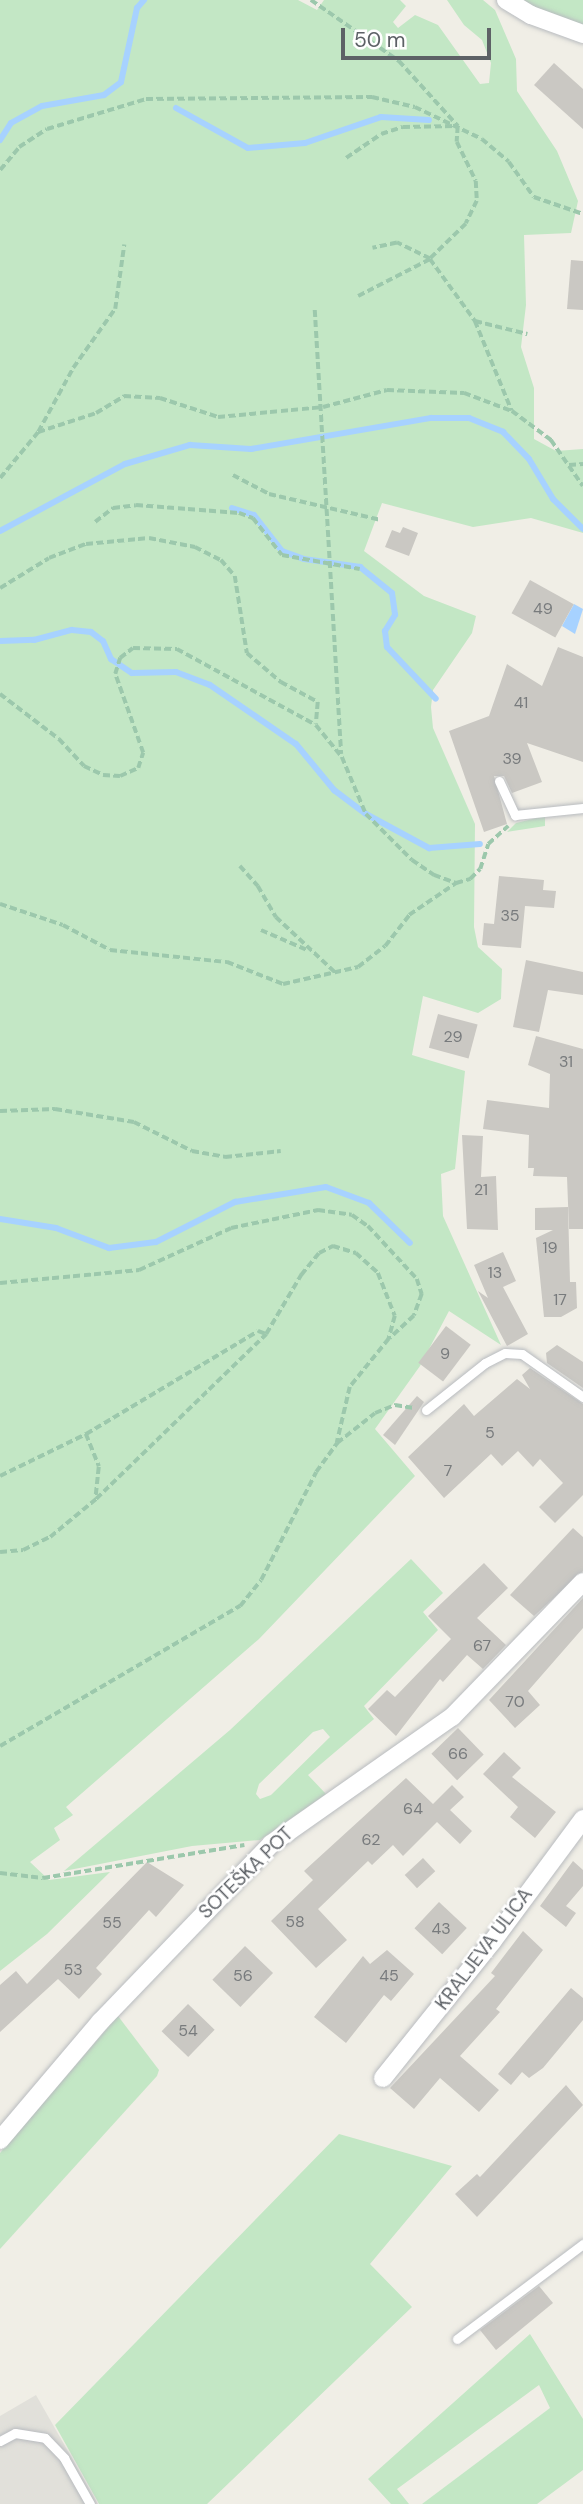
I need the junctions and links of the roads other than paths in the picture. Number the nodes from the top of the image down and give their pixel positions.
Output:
1 (506, 0) edge
2 (583, 34) edge
3 (499, 781) dead end
4 (583, 808) edge
5 (583, 1397) edge
6 (426, 1410) road end
7 (583, 1582) edge
8 (583, 1819) edge
9 (383, 2078) dead end
10 (0, 2140) edge
11 (583, 2244) edge
12 (457, 2339) dead end
13 (0, 2441) edge
14 (90, 2504) edge

1 - 2 street
3 - 4 lane
5 - 6 lane
7 - 10 street, SOTEŠKA POT
8 - 9 street, KRALJEVA ULICA
11 - 12 lane
13 - 14 lane

